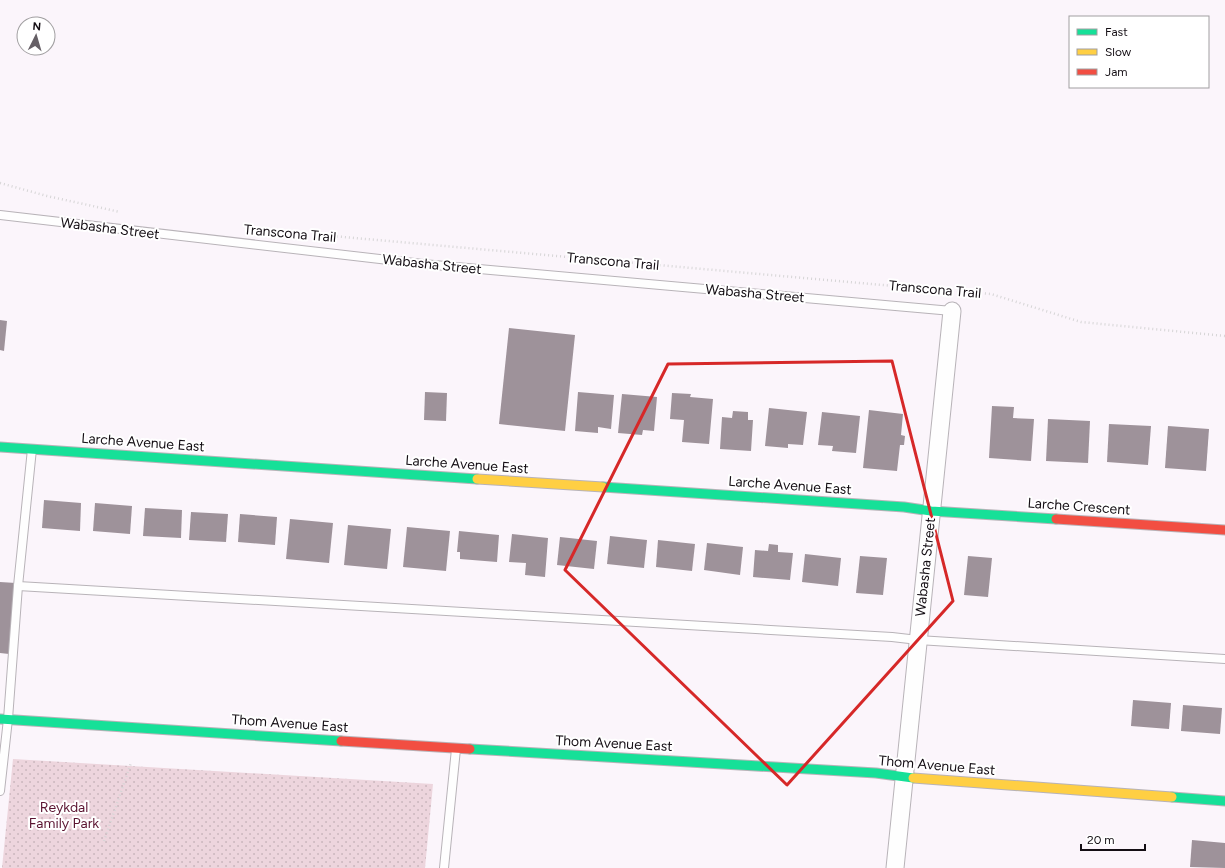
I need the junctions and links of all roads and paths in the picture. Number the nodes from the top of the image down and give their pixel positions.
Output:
1 (0, 183) edge
2 (124, 213) dead end
3 (0, 215) edge
4 (321, 235) dead end
5 (952, 311) joint
6 (1225, 336) edge
7 (0, 447) edge
8 (32, 449) junction
9 (931, 511) junction
10 (1225, 530) edge
11 (18, 586) junction
12 (918, 640) junction
13 (1225, 659) edge
14 (4, 719) edge
15 (456, 748) junction
16 (130, 763) dead end
17 (904, 777) junction
18 (0, 791) edge
19 (1225, 802) edge
20 (104, 841) dead end
21 (444, 868) edge
22 (895, 868) edge

1 - 2 path
3 - 5 lane, Wabasha Street
4 - 6 path, Transcona Trail
5 - 9 street, Wabasha Street
7 - 8 street, Larche Avenue East
8 - 9 street, Larche Avenue East
8 - 11 lane
9 - 10 street, Larche Crescent
9 - 12 street, Wabasha Street
11 - 12 lane
11 - 14 lane
12 - 13 lane
12 - 17 street, Wabasha Street
14 - 15 street, Thom Avenue East
14 - 18 lane
15 - 17 street, Thom Avenue East
15 - 21 lane
16 - 20 path
17 - 19 street, Thom Avenue East
17 - 22 street, Wabasha Street

